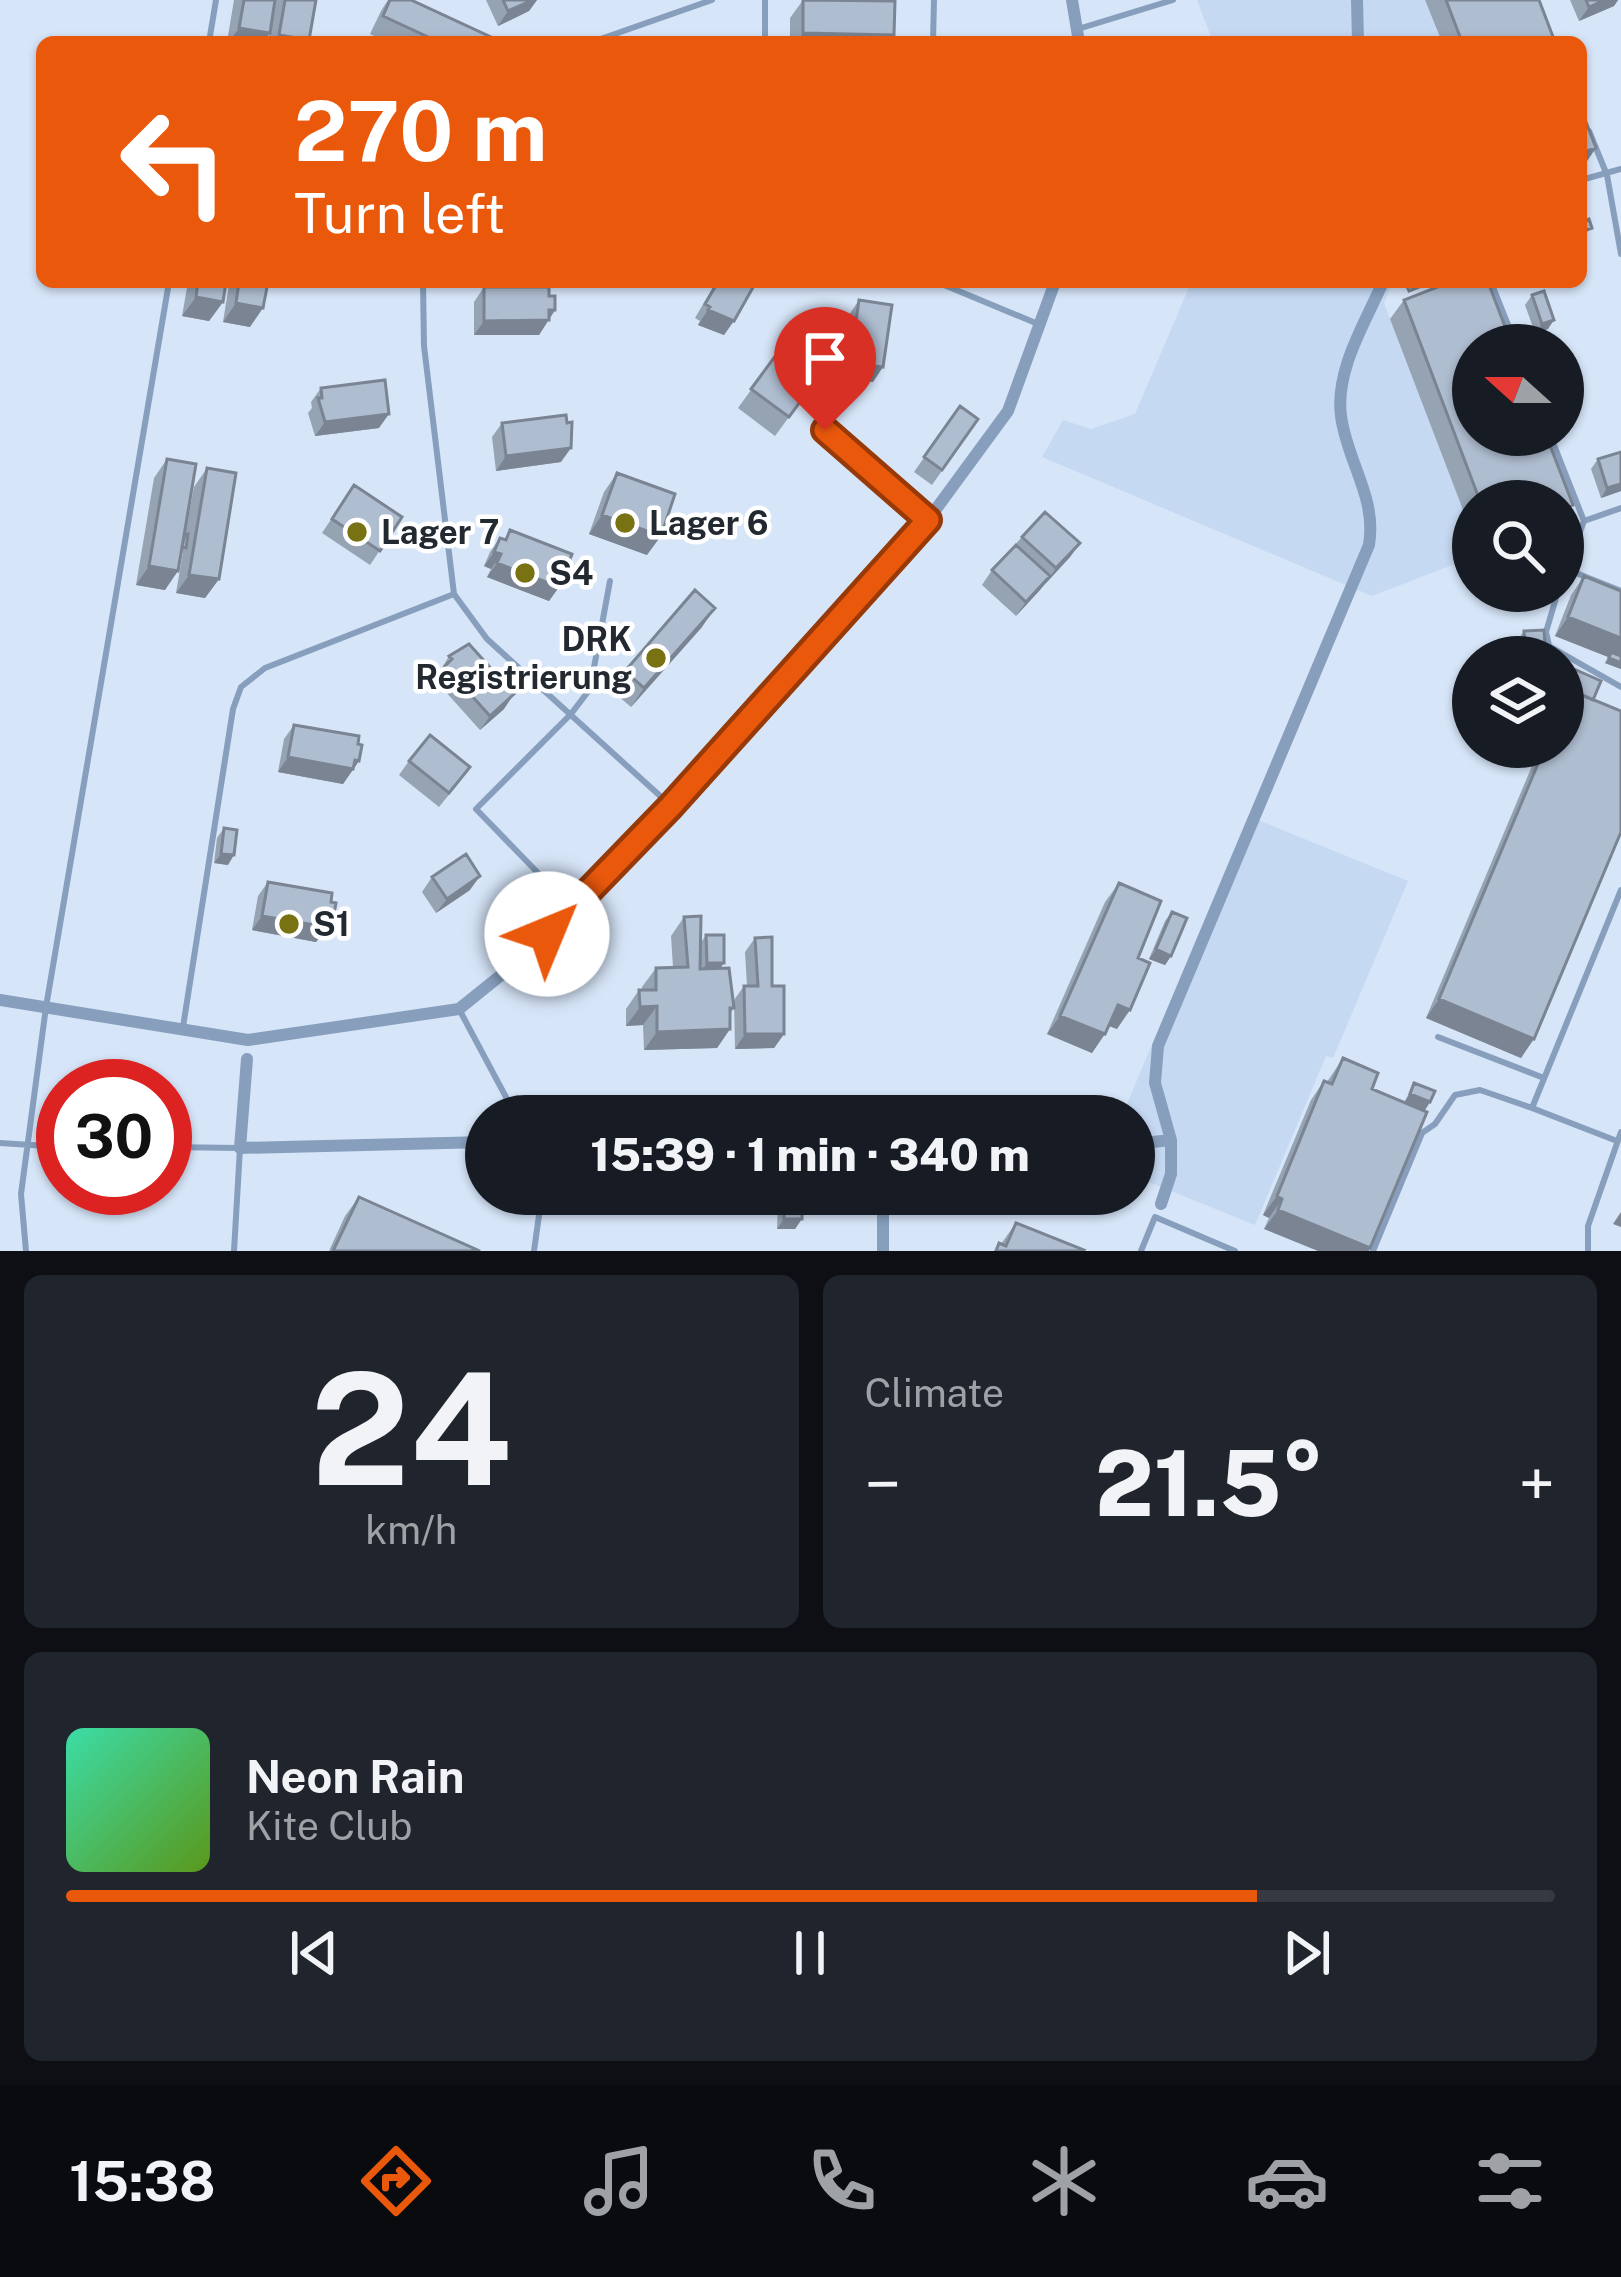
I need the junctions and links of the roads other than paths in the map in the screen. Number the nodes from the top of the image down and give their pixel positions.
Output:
1 (216, 0) edge
2 (712, 0) edge
3 (765, 0) edge
4 (934, 0) edge
5 (1072, 0) edge
6 (1173, 0) edge
7 (1357, 0) edge
8 (1079, 35) edge
9 (210, 36) edge
10 (609, 36) edge
11 (766, 36) edge
12 (934, 36) edge
13 (1358, 36) edge
14 (1587, 126) edge
15 (1621, 170) edge
16 (1607, 175) junction
17 (1587, 179) edge
18 (1621, 254) edge
19 (168, 288) edge
20 (423, 288) edge
21 (952, 288) edge
22 (1053, 288) edge
23 (1380, 288) edge
24 (1493, 288) edge
25 (1508, 324) edge
26 (1041, 325) junction
27 (825, 430) dead end
28 (1621, 508) edge
29 (928, 520) junction
30 (1584, 521) edge
31 (1584, 579) edge
32 (610, 581) dead end
33 (1621, 591) edge
34 (454, 594) junction
35 (1552, 612) edge
36 (1621, 687) edge
37 (572, 715) junction
38 (671, 806) junction
39 (1621, 890) edge
40 (572, 909) junction
41 (0, 1000) edge
42 (46, 1007) junction
43 (459, 1009) junction
44 (182, 1030) junction
45 (1438, 1037) dead end
46 (248, 1040) junction
47 (247, 1059) joint
48 (1544, 1078) junction
49 (505, 1095) edge
50 (1532, 1108) junction
51 (1619, 1136) edge
52 (1171, 1140) junction
53 (1155, 1142) edge
54 (0, 1143) edge
55 (465, 1143) edge
56 (27, 1147) junction
57 (36, 1147) edge
58 (192, 1147) edge
59 (240, 1148) junction
60 (1158, 1211) junction
61 (539, 1215) edge
62 (883, 1215) edge
63 (26, 1251) edge
64 (234, 1251) edge
65 (534, 1251) edge
66 (883, 1251) edge
67 (1141, 1251) edge
68 (1235, 1251) edge
69 (1373, 1251) edge
70 (1588, 1251) edge

1 - 9 lane
2 - 10 lane
3 - 11 lane
4 - 12 lane
5 - 8 street
6 - 8 lane
7 - 13 street
14 - 16 lane
15 - 16 lane
16 - 17 lane
16 - 18 lane
19 - 42 lane
20 - 34 lane
21 - 26 lane
22 - 26 street
23 - 52 street
24 - 25 lane
26 - 29 street
27 - 29 lane
28 - 30 lane
29 - 38 street
31 - 33 lane
32 - 37 lane
34 - 37 lane
34 - 44 lane
35 - 36 lane
37 - 38 lane
37 - 40 lane
38 - 40 street
39 - 48 lane
40 - 43 street
41 - 42 street
42 - 44 street
42 - 56 lane
43 - 46 street
43 - 49 lane
44 - 46 street
45 - 48 lane
46 - 47 lane
47 - 59 street
48 - 50 lane
50 - 51 lane
50 - 69 lane
51 - 70 lane
52 - 53 street
52 - 60 street
54 - 56 lane
55 - 59 street
56 - 57 lane
56 - 63 lane
58 - 59 lane
59 - 64 lane
60 - 67 lane
60 - 68 lane
61 - 65 lane
62 - 66 street

